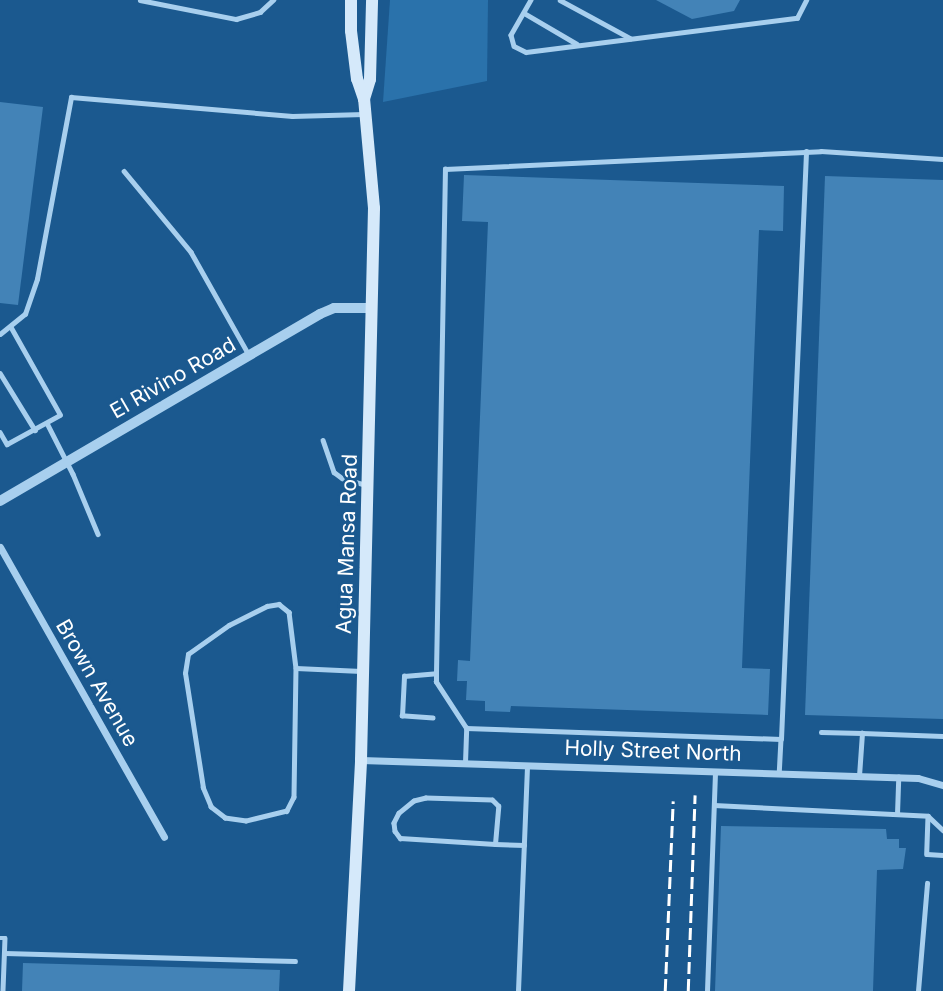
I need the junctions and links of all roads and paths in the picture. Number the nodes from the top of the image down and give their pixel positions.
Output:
1 (140, 0) edge
2 (273, 0) edge
3 (351, 0) edge
4 (372, 0) edge
5 (531, 0) edge
6 (560, 0) edge
7 (806, 0) edge
8 (524, 13) junction
9 (630, 38) junction
10 (579, 45) junction
11 (364, 99) junction
12 (365, 114) junction
13 (806, 152) junction
14 (943, 159) edge
15 (124, 171) dead end
16 (372, 308) junction
17 (11, 328) junction
18 (0, 334) edge
19 (249, 356) junction
20 (0, 373) edge
21 (47, 424) junction
22 (35, 430) junction
23 (0, 432) edge
24 (323, 440) dead end
25 (66, 463) junction
26 (368, 485) junction
27 (0, 501) edge
28 (98, 534) dead end
29 (0, 547) edge
30 (296, 668) junction
31 (362, 671) junction
32 (436, 673) junction
33 (433, 718) dead end
34 (466, 728) junction
35 (821, 732) dead end
36 (862, 733) junction
37 (943, 736) edge
38 (781, 739) junction
39 (361, 760) junction
40 (465, 763) junction
41 (527, 765) junction
42 (715, 771) junction
43 (779, 773) junction
44 (859, 776) junction
45 (898, 777) junction
46 (943, 785) edge
47 (714, 805) junction
48 (897, 814) junction
49 (928, 816) junction
50 (943, 830) edge
51 (164, 837) dead end
52 (495, 844) junction
53 (524, 845) junction
54 (943, 855) edge
55 (927, 883) dead end
56 (0, 938) edge
57 (5, 953) junction
58 (295, 961) dead end
59 (3, 991) edge
60 (349, 991) edge
61 (518, 991) edge
62 (706, 991) edge
63 (918, 991) edge

1 - 2 lane
3 - 11 main road, Agua Mansa Road
4 - 11 main road, Agua Mansa Road
5 - 8 lane
6 - 9 lane
7 - 9 lane
8 - 10 lane
8 - 10 lane
9 - 10 lane
11 - 12 main road, Agua Mansa Road
12 - 16 main road, Agua Mansa Road
12 - 17 lane
13 - 14 lane
13 - 32 lane
13 - 38 lane
15 - 19 lane
16 - 19 street, El Rivino Road
16 - 26 main road, Agua Mansa Road
17 - 18 lane
17 - 21 lane
19 - 25 street, El Rivino Road
20 - 22 lane
21 - 22 lane
21 - 25 lane
22 - 23 lane
24 - 26 lane
25 - 27 street, El Rivino Road
25 - 28 lane
26 - 31 main road, Agua Mansa Road
29 - 51 street, Brown Avenue
30 - 30 lane
30 - 31 lane
31 - 39 main road, Agua Mansa Road
32 - 33 lane
32 - 34 lane
34 - 38 lane
34 - 40 lane
35 - 36 lane
36 - 37 lane
36 - 44 lane
38 - 43 lane
39 - 40 street, Holly Street North
39 - 60 main road, Agua Mansa Road
40 - 41 street, Holly Street North
41 - 42 street, Holly Street North
41 - 53 lane
42 - 43 street, Holly Street North
42 - 47 lane
43 - 44 street, Holly Street North
44 - 45 street, Holly Street North
45 - 46 street, Holly Street North
45 - 48 lane
47 - 48 lane
47 - 62 lane
48 - 49 lane
49 - 50 lane
49 - 54 lane
52 - 52 lane
52 - 53 lane
53 - 61 lane
55 - 63 lane
56 - 57 lane
57 - 58 lane
57 - 59 lane

